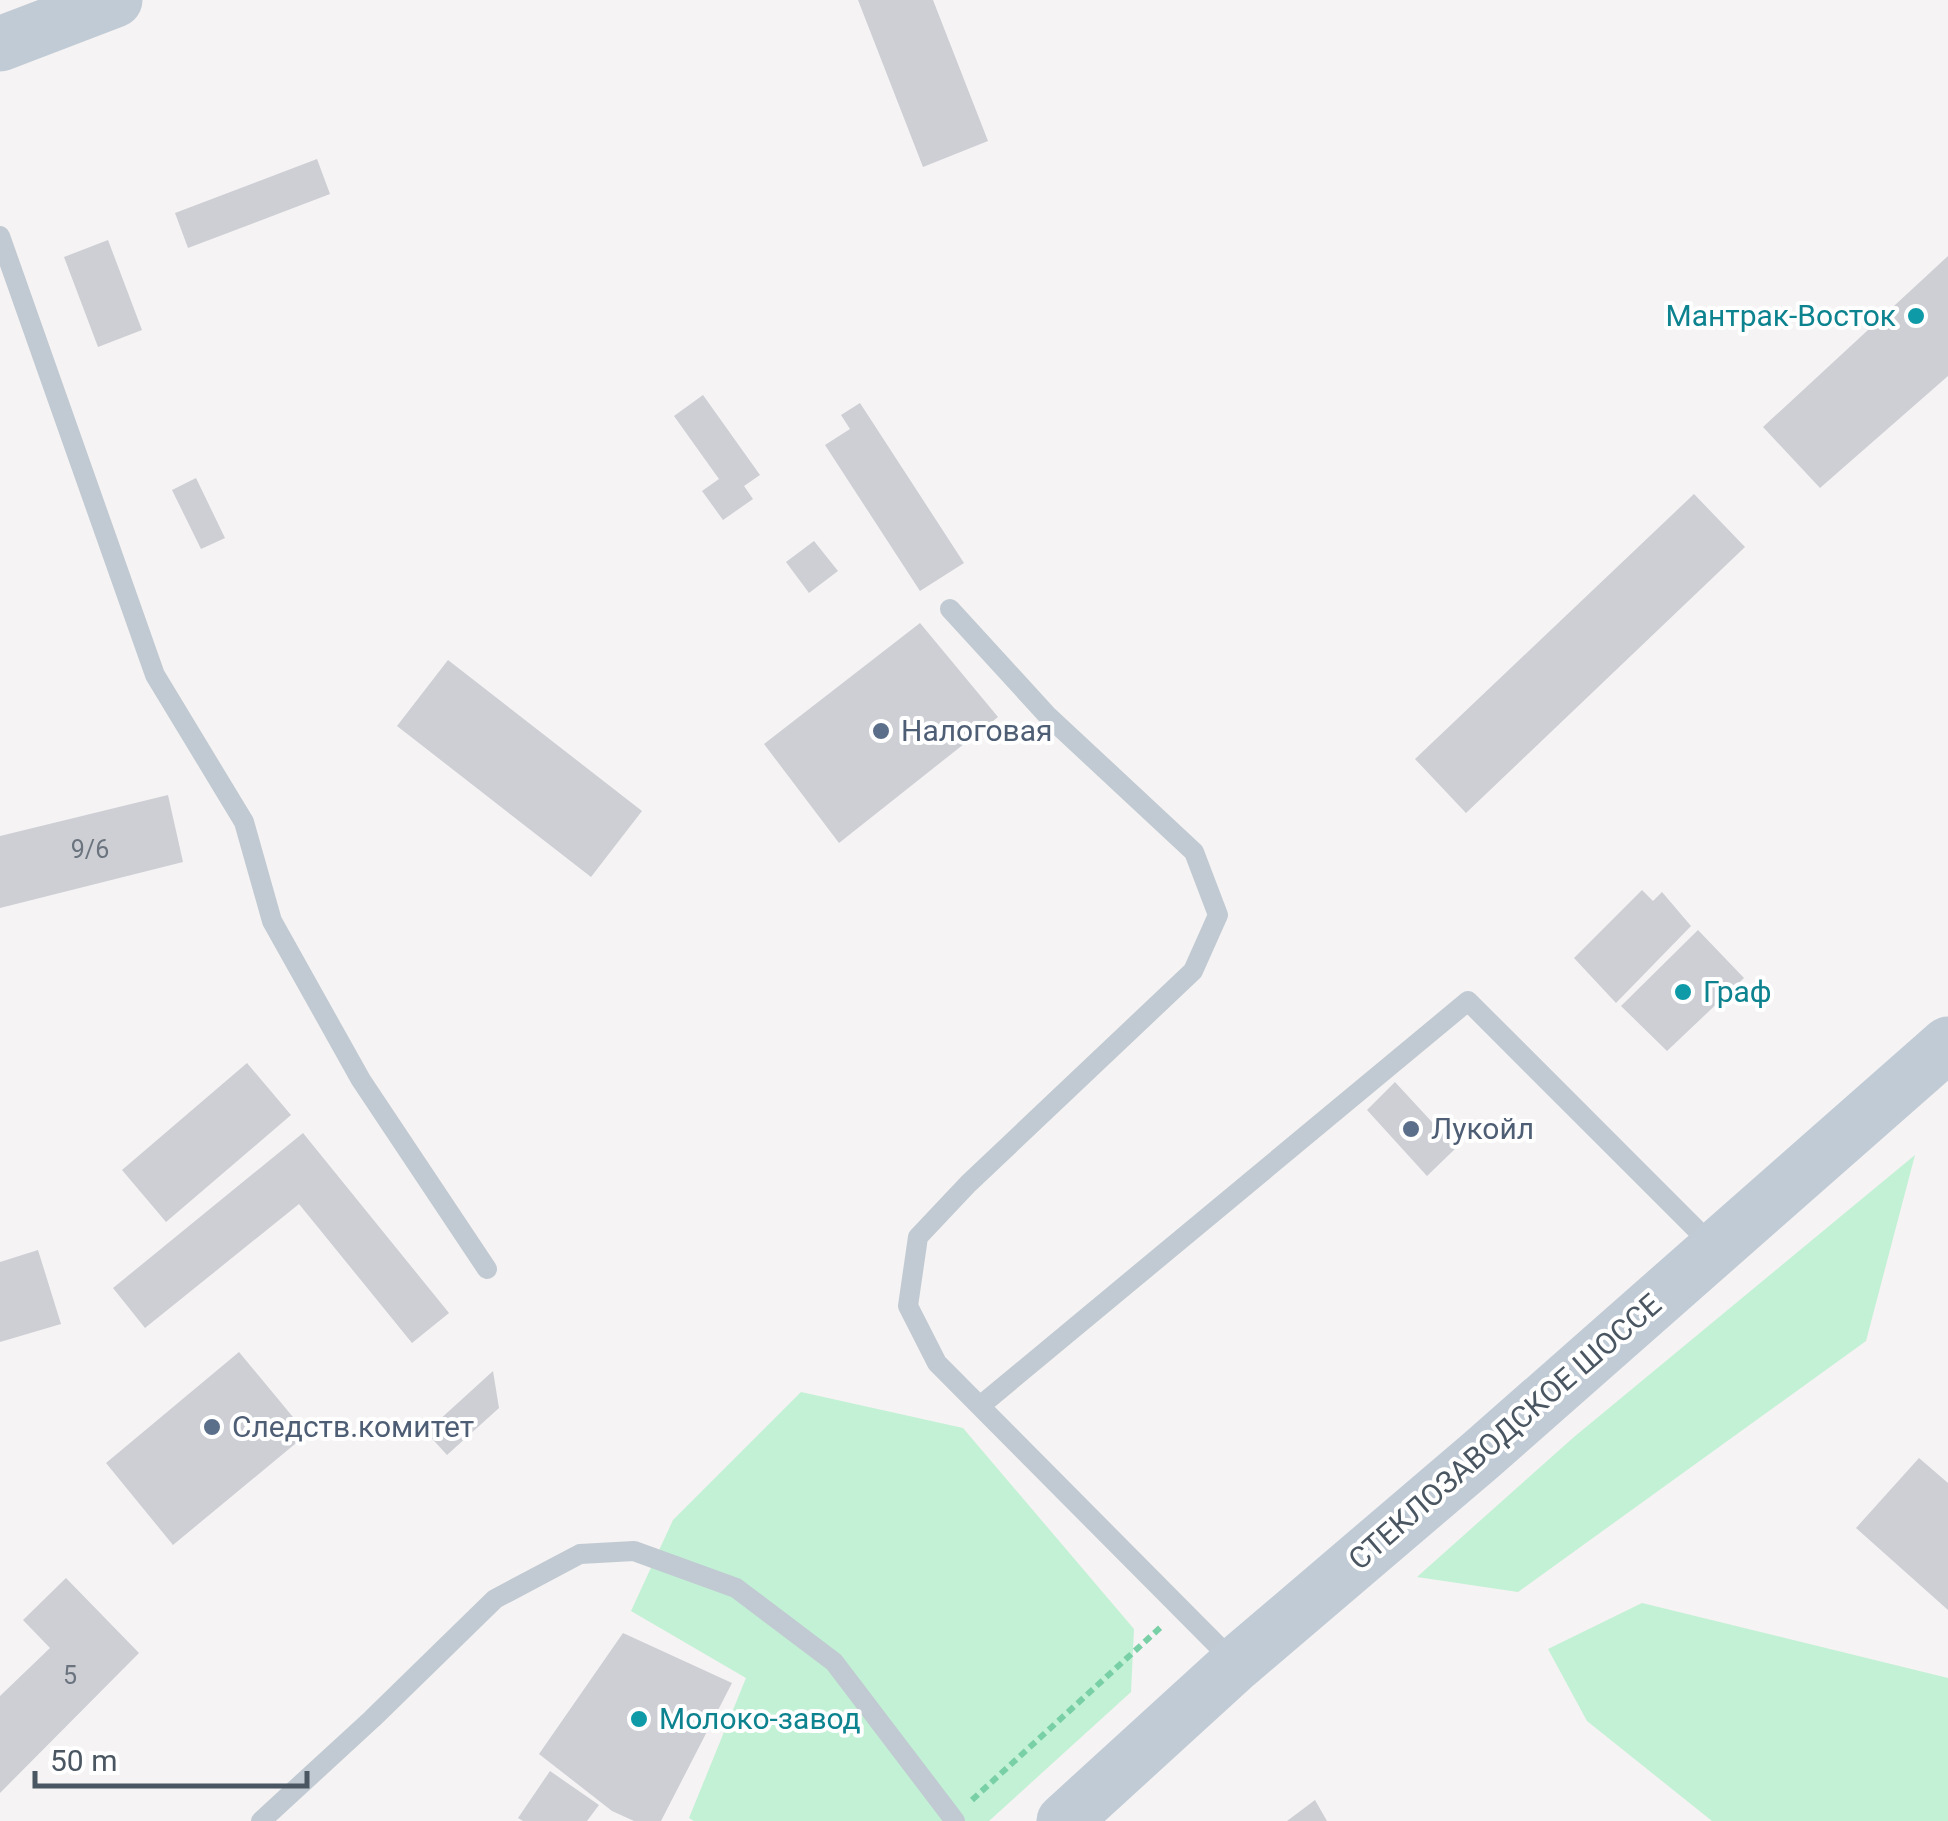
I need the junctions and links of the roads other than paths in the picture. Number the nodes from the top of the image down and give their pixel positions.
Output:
1 (114, 0) edge
2 (0, 44) edge
3 (0, 236) edge
4 (950, 609) dead end
5 (1948, 1044) edge
6 (1715, 1248) junction
7 (487, 1269) dead end
8 (980, 1406) junction
9 (1236, 1664) junction
10 (954, 1820) edge
11 (262, 1821) edge
12 (1064, 1821) edge

1 - 2 main road
3 - 7 lane
4 - 8 lane
5 - 6 main road, СТЕКЛОЗАВОДСКОЕ ШОССЕ
6 - 8 lane
6 - 9 main road, СТЕКЛОЗАВОДСКОЕ ШОССЕ
8 - 9 lane
9 - 12 main road, СТЕКЛОЗАВОДСКОЕ ШОССЕ
10 - 11 lane

